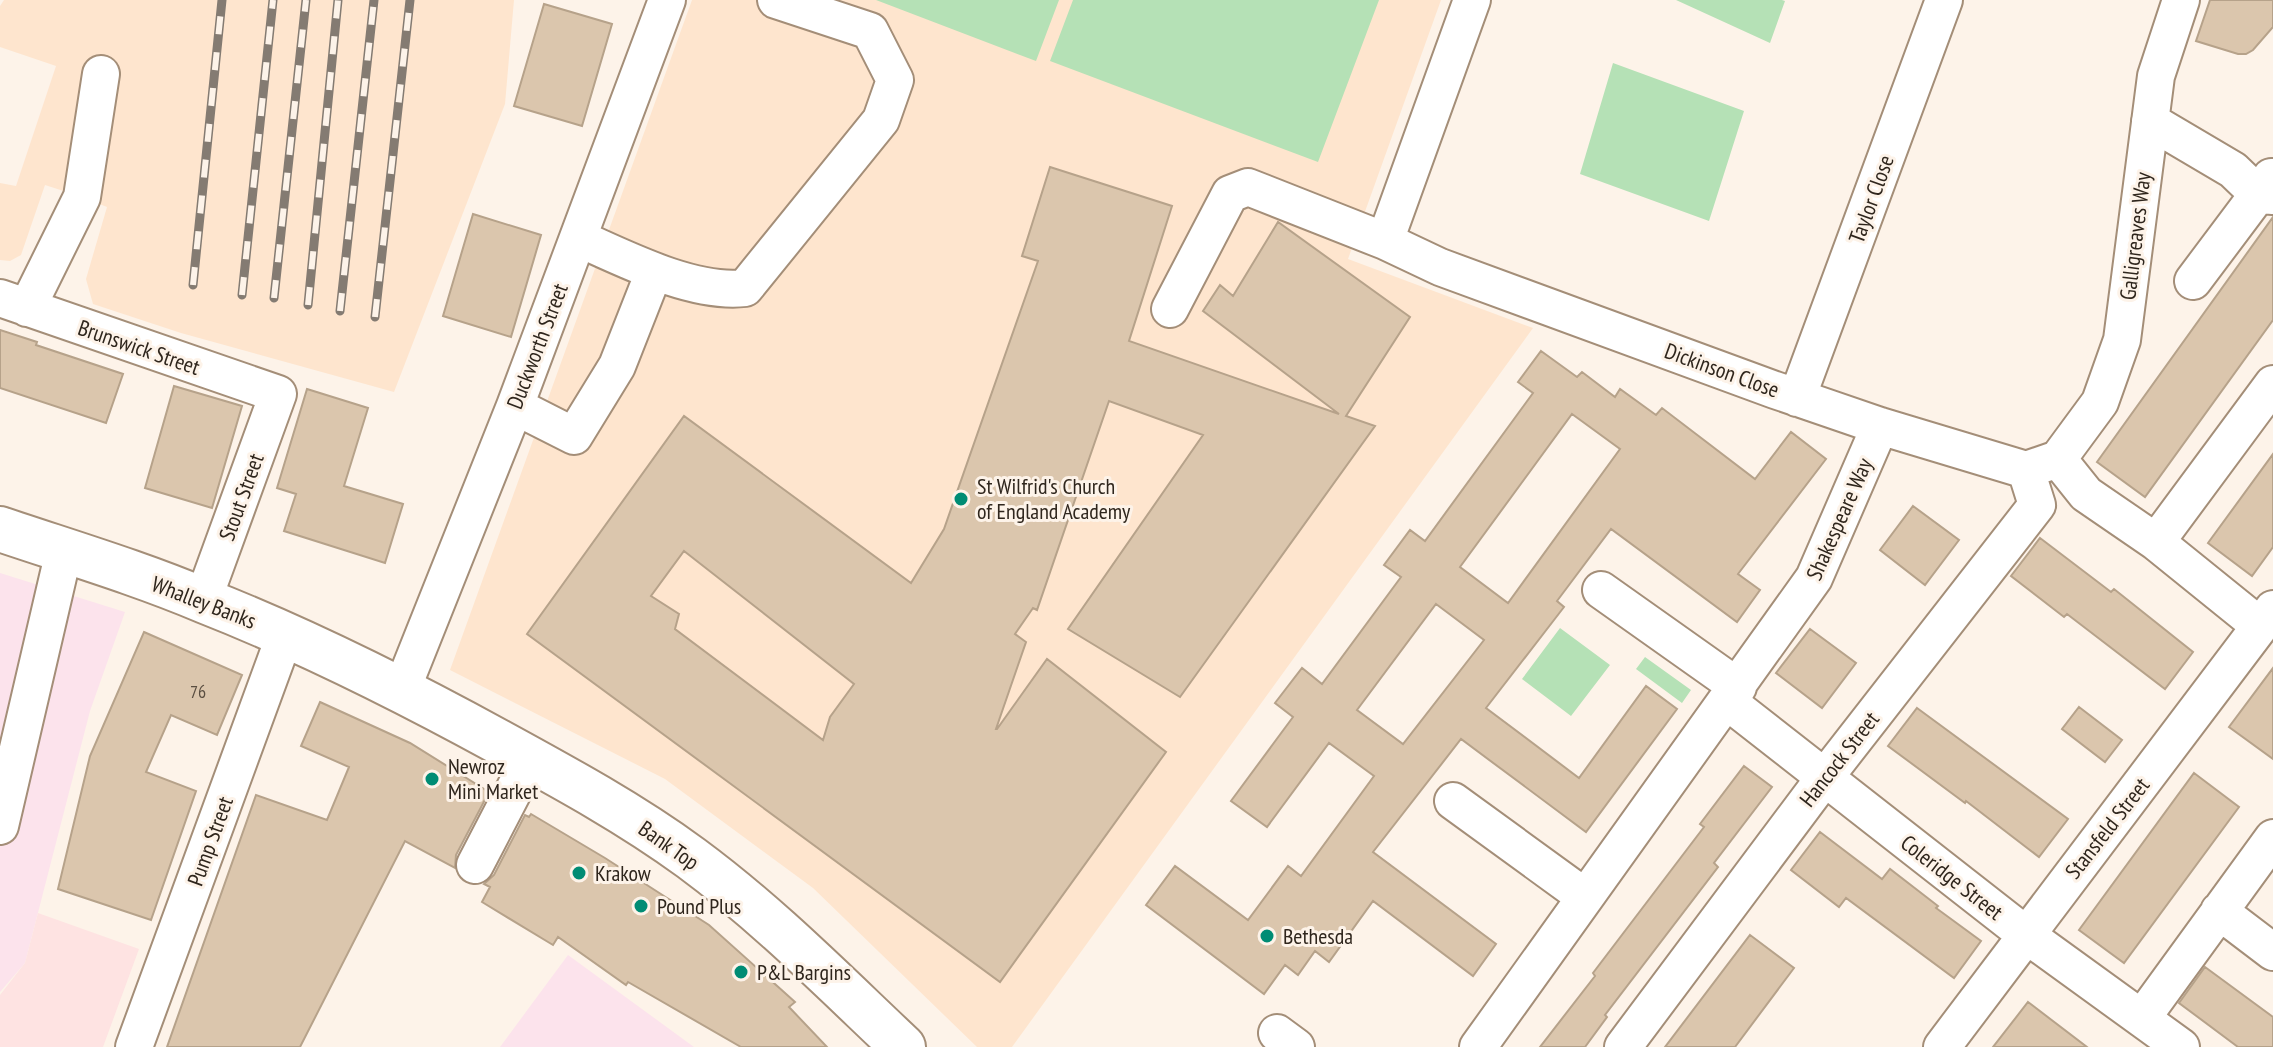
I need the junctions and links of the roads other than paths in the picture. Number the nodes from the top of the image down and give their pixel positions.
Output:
1 (667, 0) edge
2 (776, 0) edge
3 (1472, 0) edge
4 (1944, 0) edge
5 (2181, 0) edge
6 (101, 74) dead end
7 (2150, 121) junction
8 (2268, 189) edge
9 (578, 238) junction
10 (1385, 241) junction
11 (654, 272) junction
12 (2193, 281) dead end
13 (14, 303) edge
14 (1170, 309) dead end
15 (2273, 384) edge
16 (278, 394) joint
17 (1797, 398) junction
18 (515, 406) junction
19 (1880, 426) junction
20 (2042, 464) junction
21 (0, 529) edge
22 (2156, 542) junction
23 (64, 551) junction
24 (1601, 590) dead end
25 (203, 600) junction
26 (2267, 617) edge
27 (285, 635) junction
28 (402, 689) junction
29 (1732, 694) junction
30 (8, 758) edge
31 (530, 759) junction
32 (1825, 777) junction
33 (1453, 801) dead end
34 (0, 826) edge
35 (2273, 838) edge
36 (475, 865) dead end
37 (1585, 897) junction
38 (2219, 911) junction
39 (2025, 934) junction
40 (2273, 952) edge
41 (2142, 1018) junction
42 (134, 1047) edge
43 (903, 1047) edge
44 (1478, 1047) edge
45 (1623, 1047) edge
46 (1942, 1047) edge
47 (2181, 1047) edge

1 - 9 street, Duckworth Street
2 - 11 street
3 - 10 street
4 - 17 street, Taylor Close
5 - 7 street, Galligreaves Way
6 - 13 street
7 - 8 street
7 - 20 street, Galligreaves Way
8 - 12 street
9 - 11 street
9 - 18 street, Duckworth Street
10 - 14 street, Dickinson Close
10 - 17 street, Dickinson Close
11 - 18 street
13 - 16 street, Brunswick Street
15 - 22 street
16 - 25 street, Stout Street
17 - 19 street, Dickinson Close
18 - 28 street, Duckworth Street
19 - 20 street, Dickinson Close
19 - 29 street, Shakespeare Way
20 - 22 street
20 - 32 street, Hancock Street
21 - 23 main road, Whalley Banks
22 - 26 street
23 - 25 main road, Whalley Banks
23 - 30 street
24 - 29 street
25 - 27 main road, Whalley Banks
26 - 39 street, Stansfeld Street
27 - 28 main road, Whalley Banks
27 - 42 street, Pump Street
28 - 31 main road, Bank Top
29 - 32 street, Coleridge Street
29 - 37 street, Shakespeare Way
30 - 34 street
31 - 36 street
31 - 43 main road, Bank Top
32 - 39 street, Coleridge Street
32 - 45 street, Hancock Street
33 - 37 street
35 - 38 street
37 - 44 street, Shakespeare Way
38 - 40 street
38 - 41 street
39 - 41 street, Coleridge Street
39 - 46 street, Stansfeld Street
41 - 47 street, Coleridge Street

